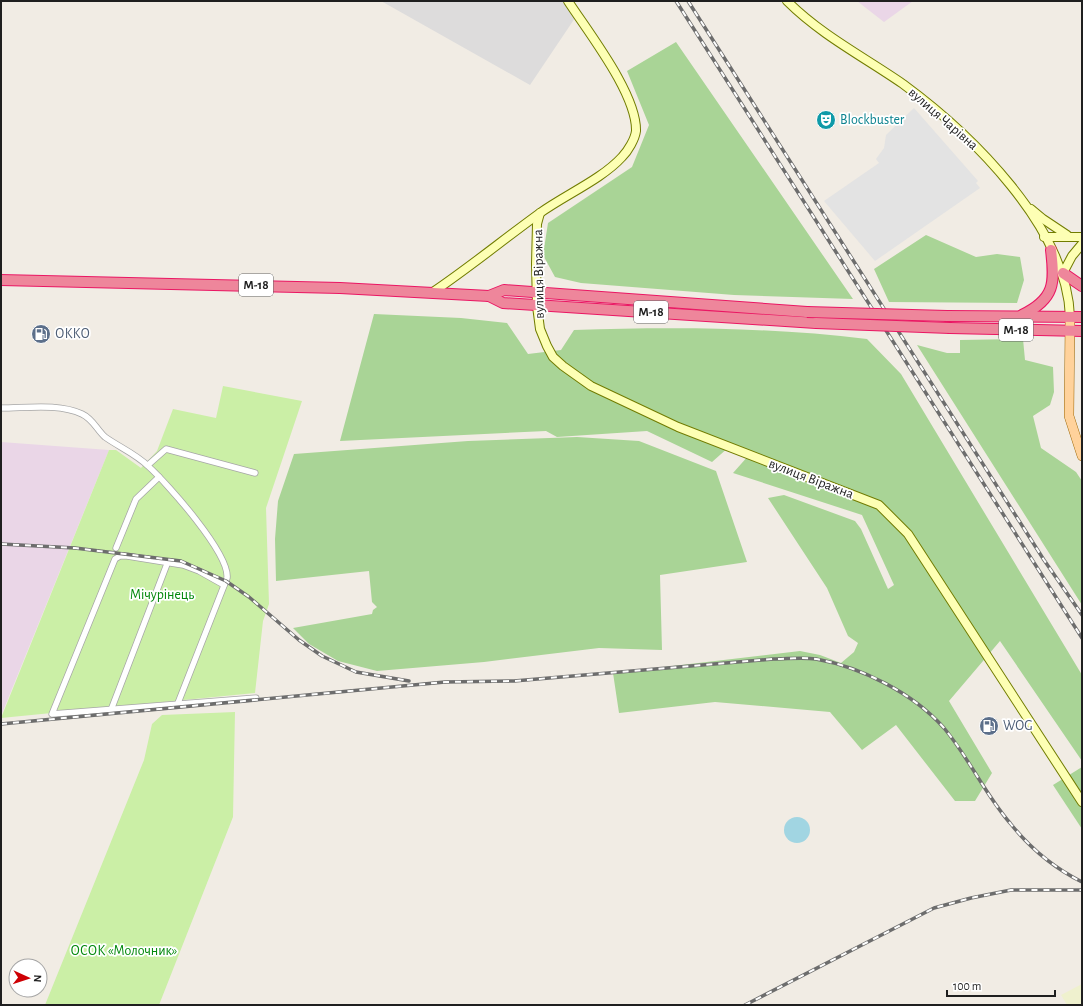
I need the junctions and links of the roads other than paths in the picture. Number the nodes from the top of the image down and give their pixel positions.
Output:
1 (568, 1) edge
2 (787, 1) edge
3 (1023, 201) junction
4 (540, 213) junction
5 (1068, 235) junction
6 (1044, 237) junction
7 (1082, 237) edge
8 (1082, 244) edge
9 (1051, 250) junction
10 (1063, 273) junction
11 (1, 280) edge
12 (1082, 286) edge
13 (536, 291) junction
14 (433, 292) junction
15 (489, 296) junction
16 (537, 306) junction
17 (1020, 316) junction
18 (1070, 317) junction
19 (1082, 317) edge
20 (1070, 331) junction
21 (1082, 331) edge
22 (1, 408) edge
23 (1082, 456) edge
24 (148, 465) junction
25 (255, 473) dead end
26 (159, 477) junction
27 (116, 548) dead end
28 (166, 564) dead end
29 (224, 585) junction
30 (256, 698) dead end
31 (178, 703) junction
32 (111, 710) junction
33 (1082, 802) edge

1 - 4 main road
2 - 3 main road, вулиця Чарівна
3 - 5 main road
3 - 6 main road, вулиця Чарівна
4 - 13 main road, вулиця Віражна
4 - 14 main road
5 - 6 main road
5 - 7 main road
6 - 9 main road, вулиця Чарівна
8 - 10 main road
9 - 10 main road, вулиця Чарівна
9 - 17 highway
10 - 12 highway
10 - 18 main road, вулиця Чарівна
11 - 14 highway, М-18
13 - 15 highway, М-18
13 - 16 main road, вулиця Віражна
13 - 17 highway, М-18, bridge
14 - 15 highway, М-18
15 - 16 highway, М-18
16 - 20 highway, М-18, bridge
16 - 33 main road, вулиця Віражна
17 - 18 highway, М-18
18 - 19 highway, М-18
18 - 20 main road
20 - 21 highway, М-18
20 - 23 main road
22 - 24 street
24 - 25 street
24 - 26 street
26 - 27 street
26 - 29 street
28 - 32 street
29 - 31 street
29 - 32 street
30 - 31 street
31 - 32 street

